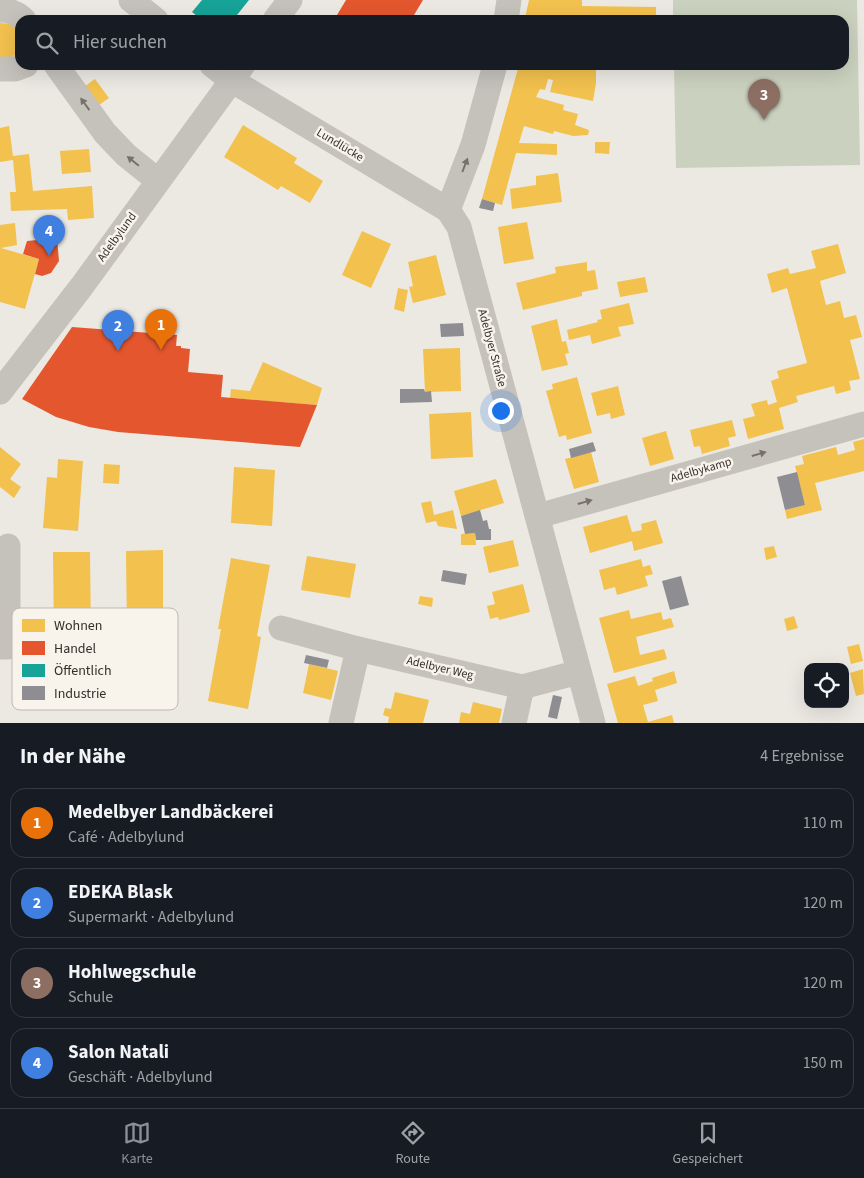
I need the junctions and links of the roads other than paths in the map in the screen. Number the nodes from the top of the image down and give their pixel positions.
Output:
1 (131, 0) edge
2 (290, 0) edge
3 (510, 0) edge
4 (0, 10) edge
5 (17, 15) edge
6 (150, 15) edge
7 (279, 15) edge
8 (507, 15) edge
9 (0, 69) edge
10 (15, 69) edge
11 (60, 70) edge
12 (229, 70) edge
13 (494, 70) edge
14 (157, 180) junction
15 (448, 210) junction
16 (0, 392) edge
17 (864, 424) edge
18 (538, 516) junction
19 (8, 546) dead end
20 (281, 628) dead end
21 (0, 647) edge
22 (358, 649) junction
23 (580, 672) junction
24 (522, 687) junction
25 (341, 723) edge
26 (514, 723) edge
27 (593, 723) edge

1 - 6 street
2 - 7 street
3 - 8 street
4 - 5 street
9 - 10 street
14 -> 11 street
12 - 14 street, Adelbylund
12 - 15 street, Lundlücke
15 -> 13 street
14 - 16 street, Adelbylund
15 - 18 street, Adelbyer Straße
18 -> 17 street, Adelbykamp
18 - 23 street, Adelbyer Straße
19 - 21 street
20 - 22 street, Adelbyer Weg
22 - 24 street, Adelbyer Weg
22 - 25 street
23 - 24 street, Adelbyer Weg
23 - 27 street, Adelbyer Straße
24 - 26 street

